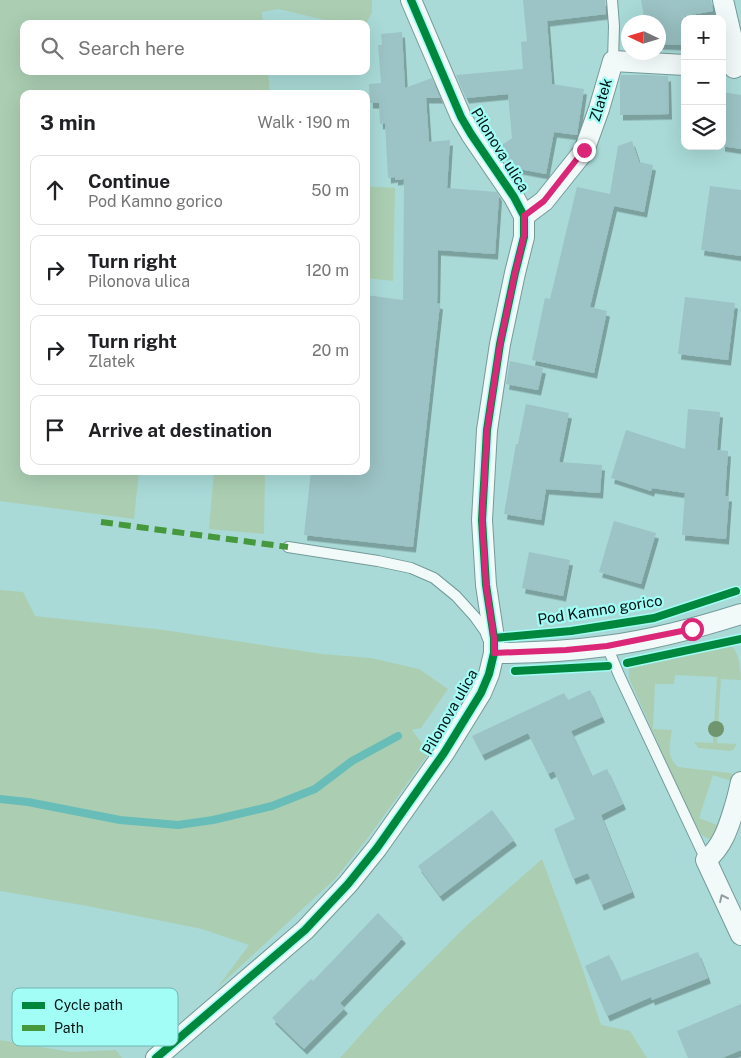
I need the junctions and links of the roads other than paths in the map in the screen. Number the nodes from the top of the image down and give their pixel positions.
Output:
1 (411, 0) edge
2 (612, 0) edge
3 (723, 0) edge
4 (613, 61) junction
5 (681, 65) edge
6 (732, 68) edge
7 (524, 216) junction
8 (288, 546) dead end
9 (741, 614) edge
10 (607, 646) junction
11 (494, 653) junction
12 (741, 782) edge
13 (706, 860) junction
14 (741, 935) edge
15 (178, 1039) edge
16 (170, 1046) edge
17 (156, 1058) edge

1 - 7 street, Pilonova ulica
2 - 4 lane
3 - 6 street
4 - 5 street, Zlatek
4 - 7 street, Zlatek
7 - 11 street, Pilonova ulica
8 - 11 lane
9 - 10 street
10 - 11 street
10 - 13 lane
11 - 15 street, Pilonova ulica
12 - 13 street
14 -> 13 street
16 - 17 street, Pilonova ulica

